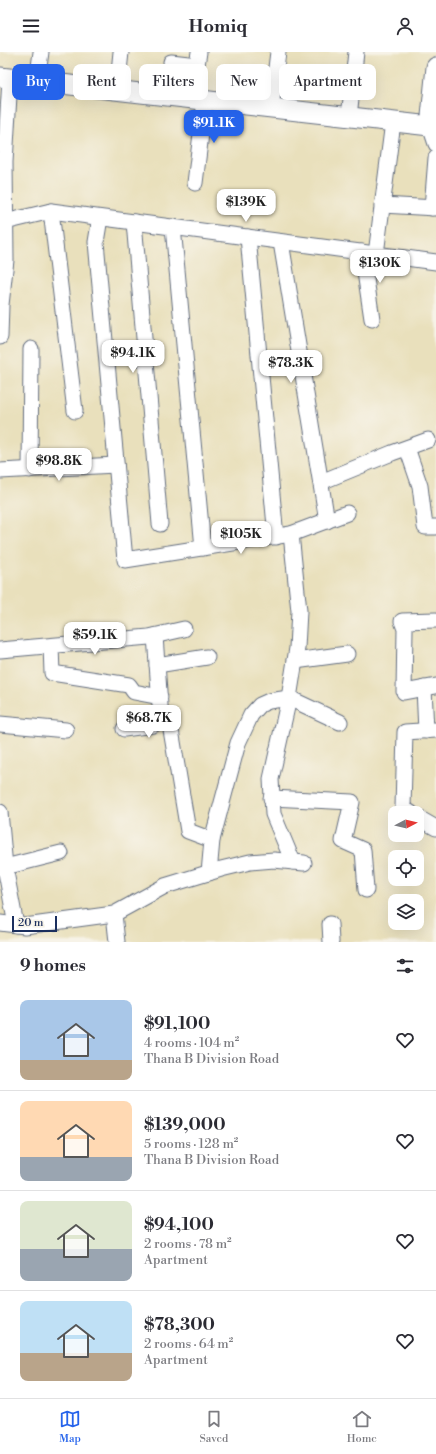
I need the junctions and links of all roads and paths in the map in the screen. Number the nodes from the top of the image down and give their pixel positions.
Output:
1 (40, 52) edge
2 (121, 52) edge
3 (199, 52) edge
4 (278, 52) edge
5 (356, 52) edge
6 (171, 62) dead end
7 (39, 64) edge
8 (120, 64) edge
9 (436, 67) edge
10 (5, 78) edge
11 (131, 93) edge
12 (205, 101) junction
13 (271, 108) junction
14 (349, 117) junction
15 (392, 122) junction
16 (430, 126) junction
17 (436, 144) edge
18 (436, 158) edge
19 (195, 183) dead end
20 (382, 205) junction
21 (434, 208) edge
22 (51, 212) junction
23 (100, 218) junction
24 (5, 222) junction
25 (134, 222) junction
26 (172, 227) junction
27 (248, 237) junction
28 (281, 242) junction
29 (369, 253) junction
30 (436, 262) edge
31 (372, 319) dead end
32 (0, 337) edge
33 (31, 349) dead end
34 (75, 411) dead end
35 (428, 440) dead end
36 (408, 448) junction
37 (116, 465) junction
38 (30, 470) junction
39 (0, 472) edge
40 (321, 482) junction
41 (347, 513) dead end
42 (328, 521) junction
43 (160, 524) dead end
44 (436, 527) edge
45 (292, 534) junction
46 (276, 537) junction
47 (203, 548) junction
48 (436, 620) edge
49 (184, 629) dead end
50 (155, 636) junction
51 (51, 646) junction
52 (0, 650) edge
53 (347, 654) dead end
54 (207, 657) dead end
55 (295, 661) junction
56 (157, 665) junction
57 (430, 687) edge
58 (160, 697) junction
59 (289, 698) junction
60 (161, 719) junction
61 (340, 722) dead end
62 (0, 724) edge
63 (124, 729) dead end
64 (66, 730) dead end
65 (431, 730) edge
66 (271, 798) junction
67 (402, 806) edge
68 (0, 812) edge
69 (424, 821) edge
70 (436, 828) edge
71 (212, 840) junction
72 (61, 853) dead end
73 (5, 867) junction
74 (209, 873) junction
75 (366, 890) dead end
76 (114, 914) junction
77 (0, 923) edge
78 (330, 924) dead end
79 (16, 925) junction
80 (117, 942) edge
81 (331, 942) edge

1 - 7 street
2 - 8 street
3 - 6 street
4 - 13 street
5 - 14 street
9 - 16 street
10 - 24 street
11 - 12 street
12 - 13 street
12 - 19 street
13 - 14 street
14 - 15 street
15 - 16 street
15 - 20 street
16 - 17 street
18 - 21 street
20 - 21 street
20 - 29 street
22 - 23 street
22 - 24 street
22 - 34 street
23 - 25 street
23 - 37 street
24 - 32 street
25 - 26 street
25 - 43 street
26 - 27 street
26 - 47 street
27 - 28 street
27 - 46 street
28 - 29 street
28 - 40 street
29 - 30 street
29 - 31 street
33 - 38 street
35 - 36 street
36 - 40 street
36 - 44 street
37 - 38 street
37 - 47 street
38 - 39 street
40 - 42 street
41 - 42 street
42 - 45 street
45 - 46 street
45 - 55 street
46 - 47 street
48 - 57 street
49 - 50 street
50 - 51 street
50 - 56 street
51 - 52 street
51 - 58 street
53 - 55 street
54 - 56 street
55 - 59 street
56 - 58 street
57 - 65 street
58 - 60 street
59 - 61 street
59 - 66 street
59 - 71 street
60 - 63 street
60 - 71 street
62 - 64 street
65 - 67 street
66 - 74 street
66 - 75 street
68 - 73 street
69 - 70 street
71 - 74 street
72 - 73 street
73 - 79 street
74 - 76 street
76 - 79 street
76 - 80 street
77 - 79 street
78 - 81 street

